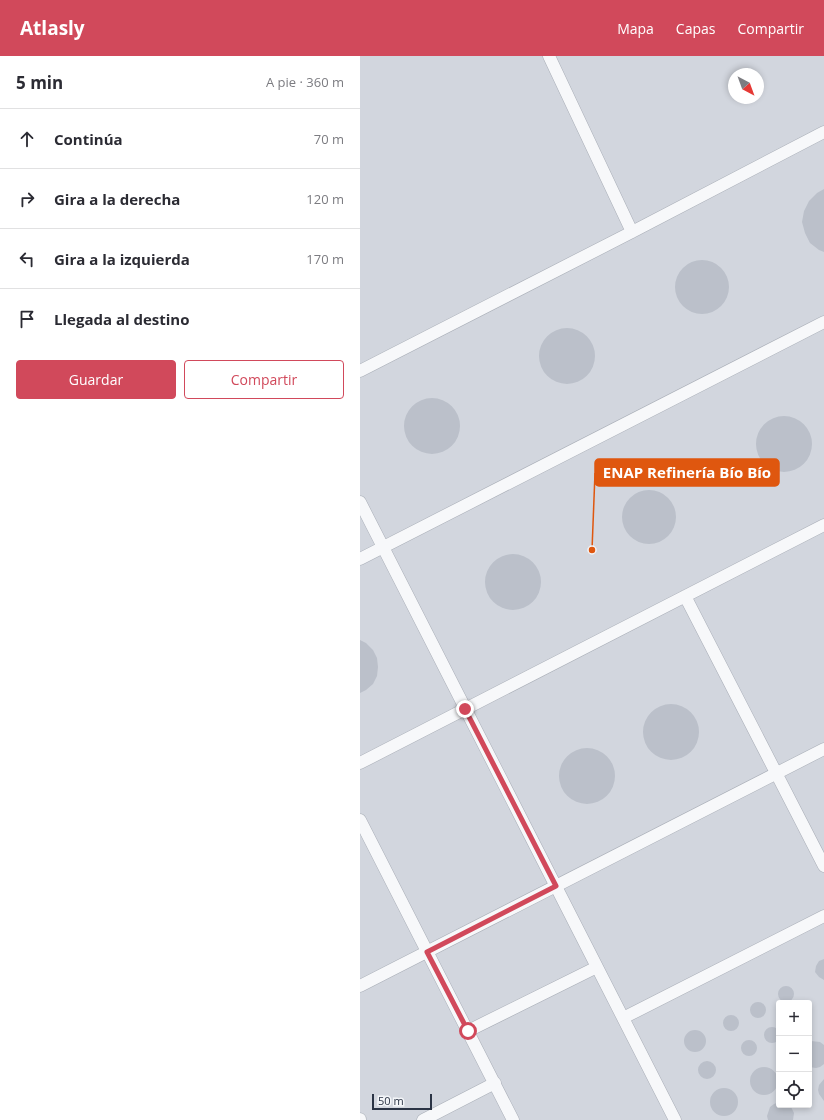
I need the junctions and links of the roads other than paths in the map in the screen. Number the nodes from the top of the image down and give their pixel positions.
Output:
1 (549, 56) edge
2 (824, 132) edge
3 (632, 232) junction
4 (824, 322) edge
5 (360, 371) edge
6 (360, 502) edge
7 (824, 525) edge
8 (383, 547) junction
9 (360, 559) edge
10 (686, 596) junction
11 (465, 709) junction
12 (824, 749) edge
13 (360, 763) edge
14 (776, 773) junction
15 (360, 820) edge
16 (824, 866) edge
17 (556, 886) junction
18 (824, 916) edge
19 (427, 952) junction
20 (597, 967) junction
21 (360, 986) edge
22 (623, 1018) junction
23 (468, 1031) junction
24 (494, 1083) junction
25 (423, 1120) edge
26 (513, 1120) edge
27 (675, 1120) edge

1 - 3 lane
2 - 3 lane
3 - 5 lane
4 - 8 lane
6 - 8 lane
7 - 10 lane
8 - 9 lane
8 - 11 lane
10 - 11 lane
10 - 14 lane
11 - 13 lane
11 - 17 lane
12 - 14 lane
14 - 16 lane
14 - 17 lane
15 - 19 lane
17 - 19 lane
17 - 20 lane
18 - 22 lane
19 - 21 lane
19 - 23 lane
20 - 22 lane
20 - 23 lane
22 - 27 lane
23 - 24 lane
24 - 25 lane
24 - 26 lane

